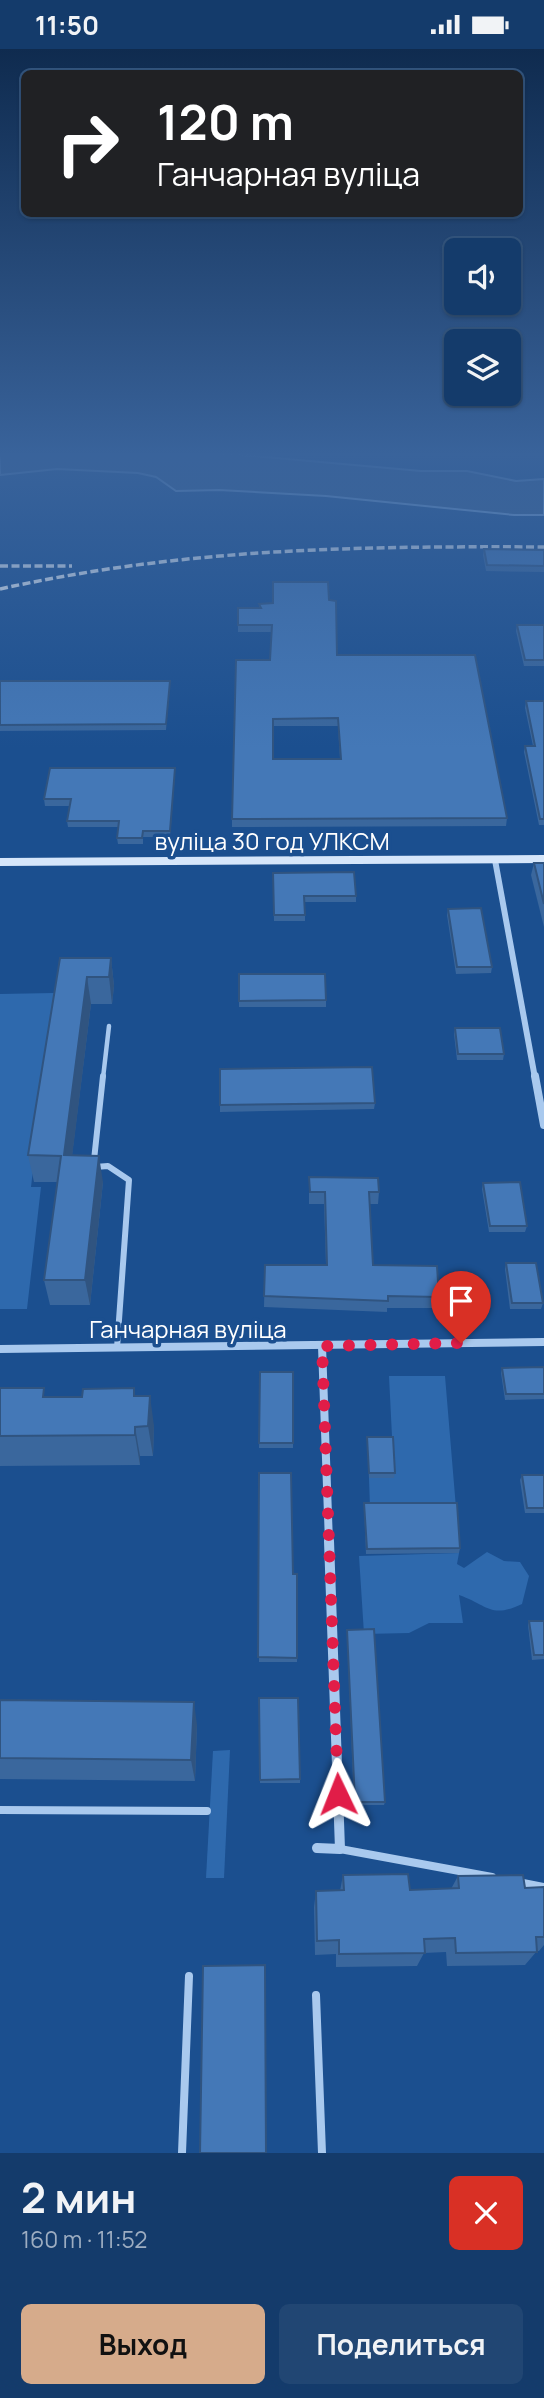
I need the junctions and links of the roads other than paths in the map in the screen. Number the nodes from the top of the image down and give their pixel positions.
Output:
1 (544, 859) edge
2 (495, 860) junction
3 (0, 862) edge
4 (109, 1025) dead end
5 (544, 1125) edge
6 (544, 1342) edge
7 (322, 1346) junction
8 (117, 1348) junction
9 (0, 1349) edge
10 (0, 1810) edge
11 (207, 1811) dead end
12 (317, 1848) dead end
13 (340, 1849) junction
14 (544, 1887) edge
15 (189, 1976) dead end
16 (316, 1995) dead end
17 (182, 2153) edge
18 (322, 2153) edge

1 - 2 main road, вуліца 30 год УЛКСМ
2 - 3 main road, вуліца 30 год УЛКСМ
2 - 5 street
4 - 8 lane
6 - 7 street, Ганчарная вуліца
7 - 8 street, Ганчарная вуліца
7 - 13 street
8 - 9 street, Ганчарная вуліца
10 - 11 lane
12 - 13 street
13 - 14 lane
15 - 17 lane
16 - 18 lane

